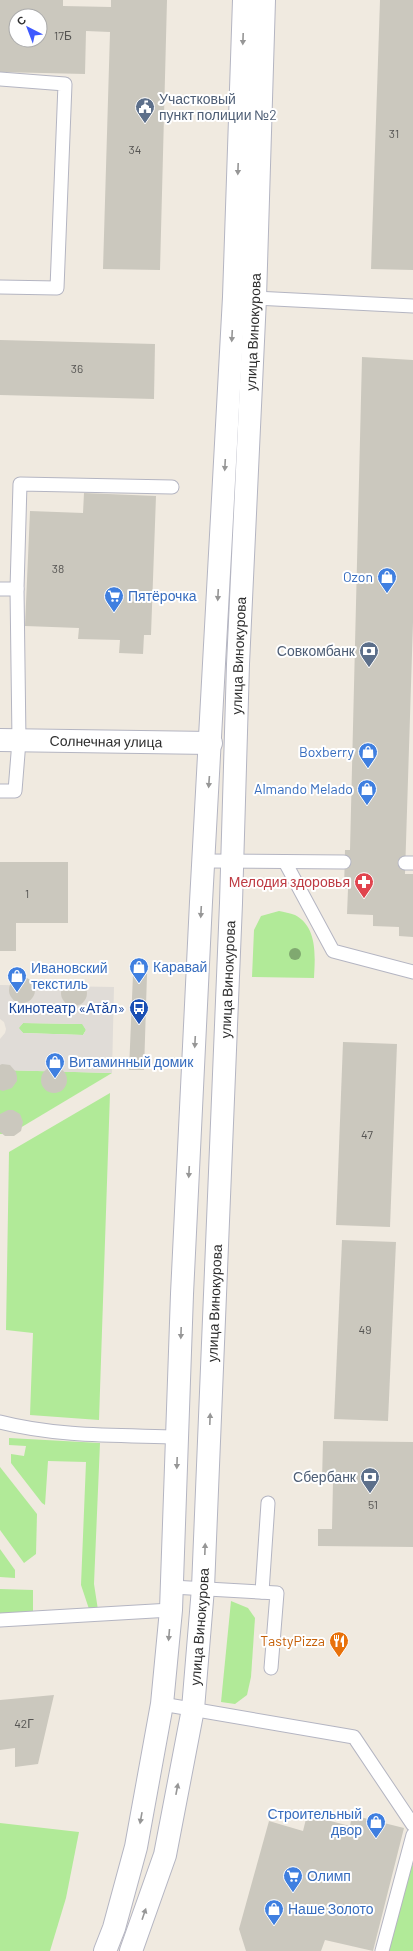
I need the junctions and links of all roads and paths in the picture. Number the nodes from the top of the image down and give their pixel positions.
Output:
1 (244, 0) edge
2 (264, 0) edge
3 (0, 78) edge
4 (0, 287) edge
5 (245, 297) junction
6 (413, 306) edge
7 (172, 487) dead end
8 (0, 589) edge
9 (17, 589) junction
10 (10, 740) edge
11 (211, 743) junction
12 (236, 745) junction
13 (0, 791) edge
14 (204, 861) junction
15 (232, 862) junction
16 (285, 862) junction
17 (344, 862) dead end
18 (413, 972) edge
19 (0, 1422) edge
20 (178, 1437) junction
21 (268, 1503) dead end
22 (172, 1587) junction
23 (203, 1588) junction
24 (262, 1592) junction
25 (171, 1610) junction
26 (0, 1620) edge
27 (271, 1668) dead end
28 (162, 1704) junction
29 (193, 1709) junction
30 (413, 1825) edge
31 (413, 1835) edge
32 (105, 1951) edge
33 (131, 1951) edge
34 (382, 1951) edge

1 -> 5 main road, улица Винокурова
2 - 5 main road, улица Винокурова
3 - 4 lane
5 - 6 lane
5 -> 11 main road, улица Винокурова
5 - 12 main road, улица Винокурова
7 - 9 lane
8 - 9 lane
9 - 10 lane
10 - 11 main road, Солнечная улица
10 - 13 lane
11 - 12 main road, Солнечная улица
11 -> 14 main road, улица Винокурова
12 - 15 main road, улица Винокурова
14 - 15 lane
14 -> 20 main road, улица Винокурова
15 - 16 lane
23 -> 15 main road, улица Винокурова
16 - 17 lane
16 - 18 lane
19 - 20 lane
20 -> 22 main road, улица Винокурова
21 - 24 lane
22 - 23 lane
22 - 25 main road, улица Винокурова
23 - 24 lane
23 - 29 main road, улица Винокурова
24 - 27 lane
25 - 26 lane
25 -> 28 main road, улица Винокурова
28 - 29 lane
28 -> 32 main road, улица Винокурова
29 - 30 lane
33 -> 29 main road, улица Винокурова
31 - 34 lane

